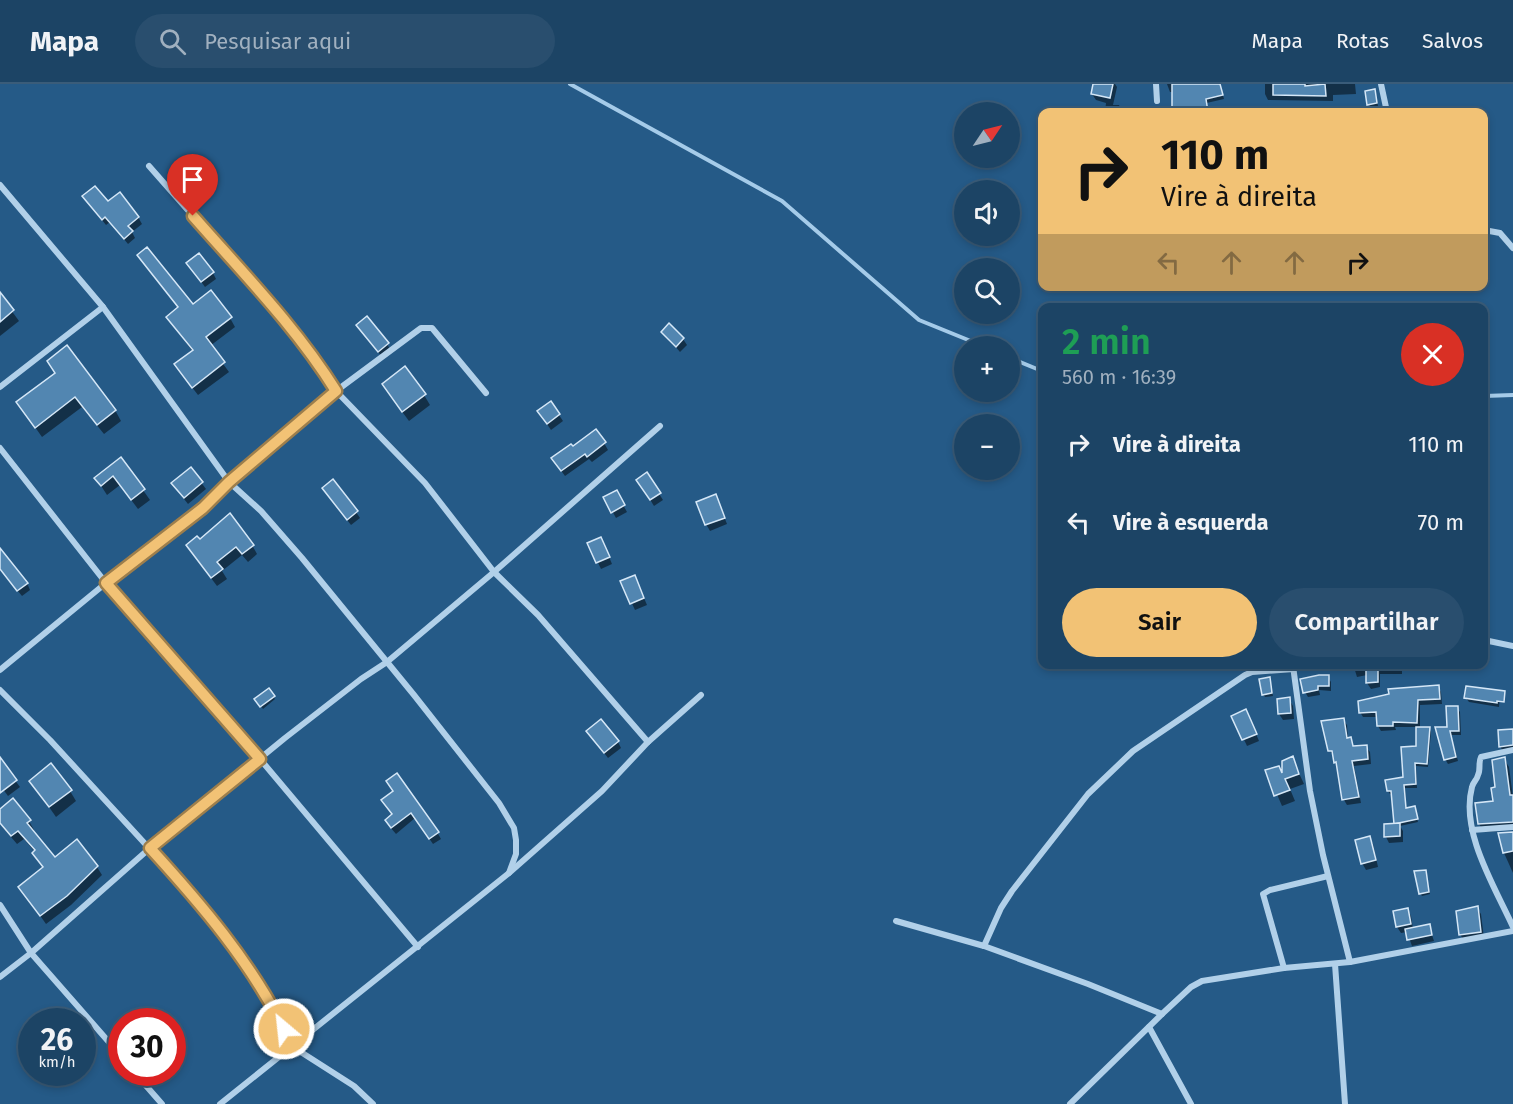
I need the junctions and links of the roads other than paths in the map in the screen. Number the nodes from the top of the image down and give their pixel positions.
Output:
1 (1156, 84) edge
2 (1382, 84) edge
3 (1157, 101) dead end
4 (1386, 108) edge
5 (149, 166) dead end
6 (0, 185) edge
7 (1488, 231) edge
8 (1513, 248) edge
9 (103, 307) junction
10 (0, 387) edge
11 (336, 391) junction
12 (486, 393) dead end
13 (660, 426) dead end
14 (0, 448) edge
15 (229, 482) junction
16 (494, 572) junction
17 (106, 583) junction
18 (1488, 641) edge
19 (1513, 646) edge
20 (387, 662) junction
21 (1277, 669) edge
22 (1294, 669) edge
23 (0, 670) edge
24 (0, 690) edge
25 (701, 695) dead end
26 (648, 742) junction
27 (1513, 750) edge
28 (260, 759) junction
29 (1513, 826) edge
30 (1472, 830) junction
31 (150, 848) junction
32 (509, 873) junction
33 (1328, 876) junction
34 (0, 905) edge
35 (896, 921) dead end
36 (1513, 929) edge
37 (984, 946) junction
38 (418, 947) junction
39 (31, 953) junction
40 (1350, 962) junction
41 (1335, 964) junction
42 (1284, 968) junction
43 (0, 977) edge
44 (1162, 1014) junction
45 (1149, 1027) junction
46 (108, 1042) edge
47 (293, 1047) junction
48 (146, 1086) edge
49 (162, 1104) edge
50 (220, 1104) edge
51 (373, 1104) edge
52 (1070, 1104) edge
53 (1191, 1104) edge
54 (1345, 1104) edge

1 - 3 street
2 - 4 street
5 - 11 street
6 - 9 street
7 - 8 street
9 - 10 street
9 - 15 street
11 - 12 street
11 - 15 street
11 - 16 street
13 - 16 street
14 - 17 street
15 - 17 street
15 - 20 street
16 - 20 street
16 - 26 street
17 - 23 street
17 - 28 street
18 - 19 street
20 - 28 street
20 - 32 street
21 - 37 street
22 - 33 street
24 - 31 street
25 - 26 street
26 - 32 street
27 - 30 street
28 - 31 street
28 - 38 street
29 - 30 street
30 - 36 street
31 - 39 street
31 - 47 street
32 - 38 street
33 - 40 street
33 - 42 street
34 - 39 street
35 - 37 street
36 - 40 street
37 - 44 street
38 - 47 street
39 - 43 street
39 - 46 street
40 - 41 street
41 - 42 street
41 - 54 street
42 - 44 street
44 - 45 street
45 - 52 street
45 - 53 street
47 - 50 street
47 - 51 street
48 - 49 street

